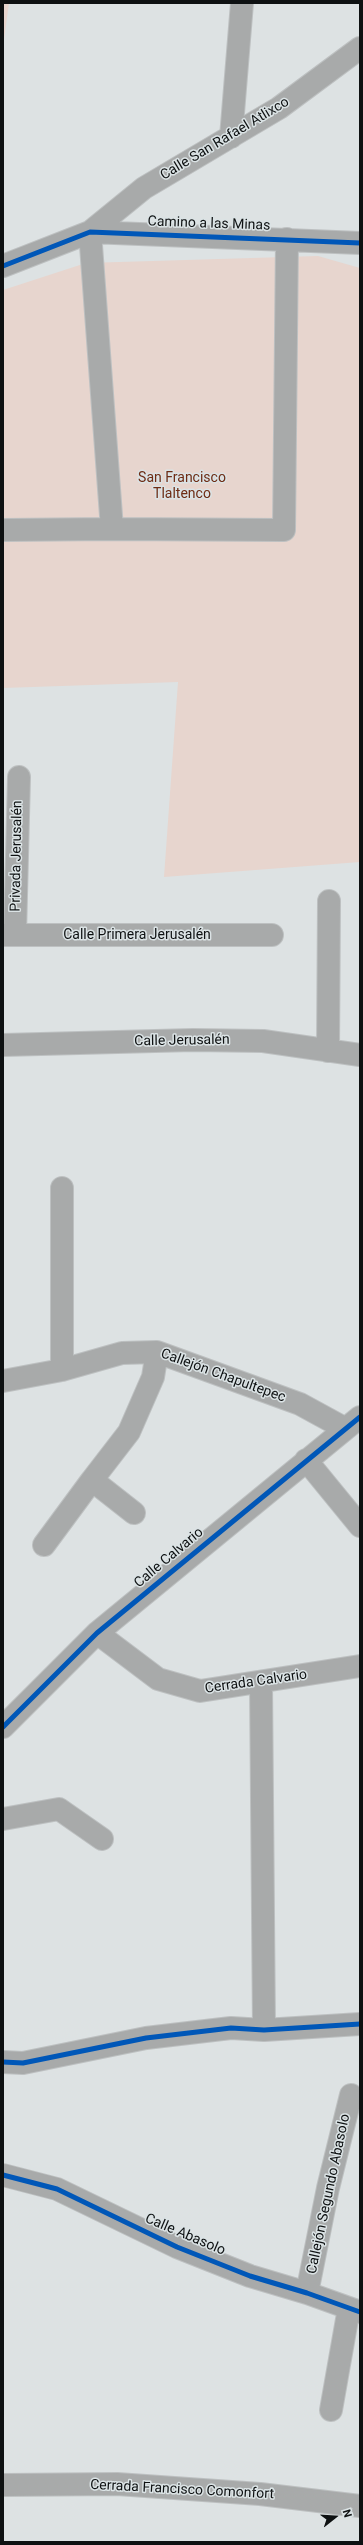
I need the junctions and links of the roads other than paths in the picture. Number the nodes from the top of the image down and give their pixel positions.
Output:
1 (242, 3) edge
2 (360, 48) edge
3 (231, 137) junction
4 (90, 232) junction
5 (287, 240) junction
6 (360, 243) edge
7 (3, 266) edge
8 (112, 529) junction
9 (3, 530) edge
10 (20, 777) dead end
11 (329, 901) dead end
12 (9, 935) edge
13 (272, 935) dead end
14 (3, 1045) edge
15 (328, 1051) junction
16 (360, 1055) edge
17 (62, 1188) dead end
18 (157, 1352) junction
19 (62, 1370) junction
20 (3, 1381) edge
21 (352, 1422) edge
22 (306, 1460) junction
23 (92, 1480) junction
24 (134, 1513) dead end
25 (360, 1526) edge
26 (44, 1545) dead end
27 (97, 1633) junction
28 (360, 1666) edge
29 (261, 1683) junction
30 (3, 1728) edge
31 (3, 1819) edge
32 (102, 1839) dead end
33 (360, 2024) edge
34 (264, 2030) junction
35 (3, 2062) edge
36 (351, 2095) dead end
37 (3, 2175) edge
38 (307, 2293) junction
39 (355, 2310) edge
40 (331, 2410) dead end
41 (3, 2485) edge
42 (360, 2506) edge

1 - 3 street
2 - 3 street, Calle San Rafael Atlixco
3 - 4 street, Calle San Rafael Atlixco
4 - 5 street, Camino a las Minas
4 - 7 street, Camino a las Minas
4 - 8 street
5 - 6 street, Camino a las Minas
5 - 8 street
8 - 9 street
10 - 12 street, Privada Jerusalén
11 - 15 street
12 - 13 street, Calle Primera Jerusalén
14 - 15 street, Calle Jerusalén
15 - 16 street, Calle Jerusalén
17 - 19 street
18 - 19 street, Callejón Chapultepec
18 - 21 street, Callejón Chapultepec
18 - 23 street
19 - 20 street, Callejón Chapultepec
21 - 22 street, Calle Calvario
22 - 25 street
22 - 27 street, Calle Calvario
23 - 24 street
23 - 26 street
27 - 29 street, Cerrada Calvario
27 - 30 street, Calle Calvario
28 - 29 street, Cerrada Calvario
29 - 34 street
31 - 32 street
33 - 34 street
34 - 35 street
36 - 38 street, Callejón Segundo Abasolo
37 - 38 street, Calle Abasolo
38 - 39 street, Calle Abasolo
39 - 40 street
41 - 42 street, Cerrada Francisco Comonfort

